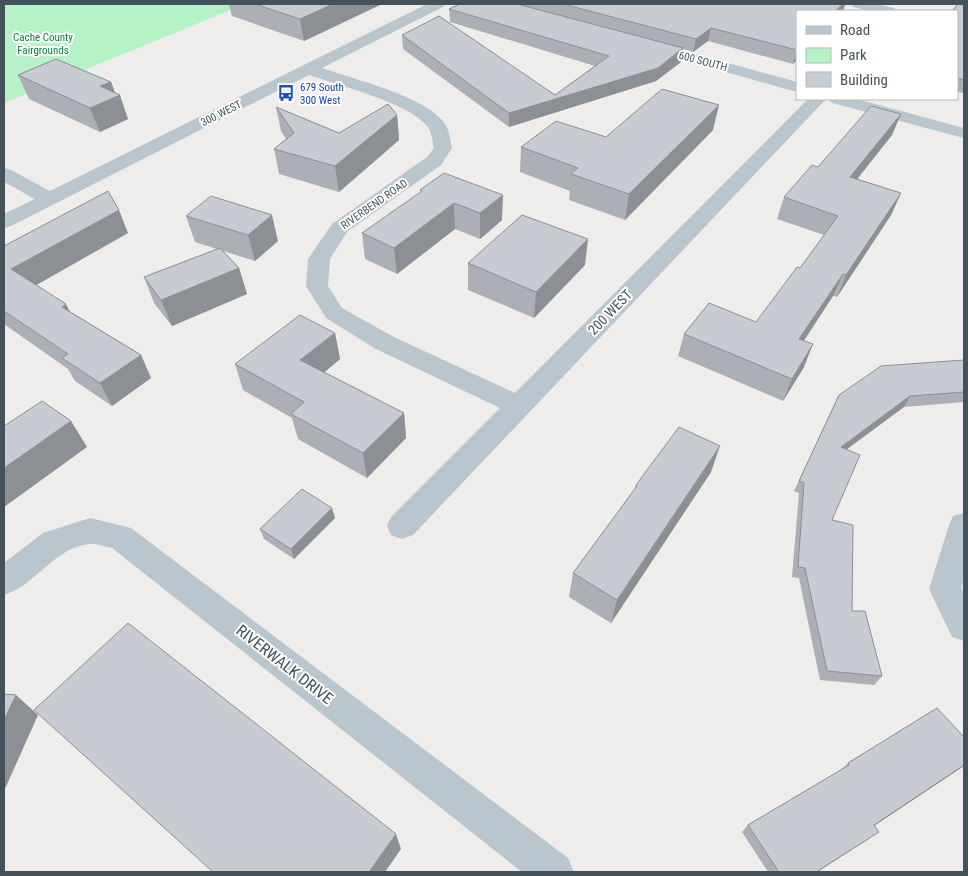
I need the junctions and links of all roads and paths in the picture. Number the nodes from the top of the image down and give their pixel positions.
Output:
1 (438, 4) edge
2 (858, 4) edge
3 (885, 10) edge
4 (626, 40) edge
5 (308, 69) junction
6 (796, 87) edge
7 (816, 100) edge
8 (842, 100) edge
9 (964, 133) edge
10 (4, 174) edge
11 (50, 199) junction
12 (4, 222) edge
13 (519, 406) junction
14 (964, 525) edge
15 (402, 526) dead end
16 (4, 581) edge
17 (964, 626) edge
18 (554, 872) edge

1 - 5 street, 300 WEST
2 - 3 street
4 - 6 street, 600 SOUTH
5 - 11 street, 300 WEST
5 - 13 street, RIVERBEND ROAD
7 - 13 street, 200 WEST
8 - 9 street
10 - 11 street
11 - 12 street, 300 WEST
13 - 15 street, 200 WEST
14 - 17 street
16 - 18 street, RIVERWALK DRIVE

